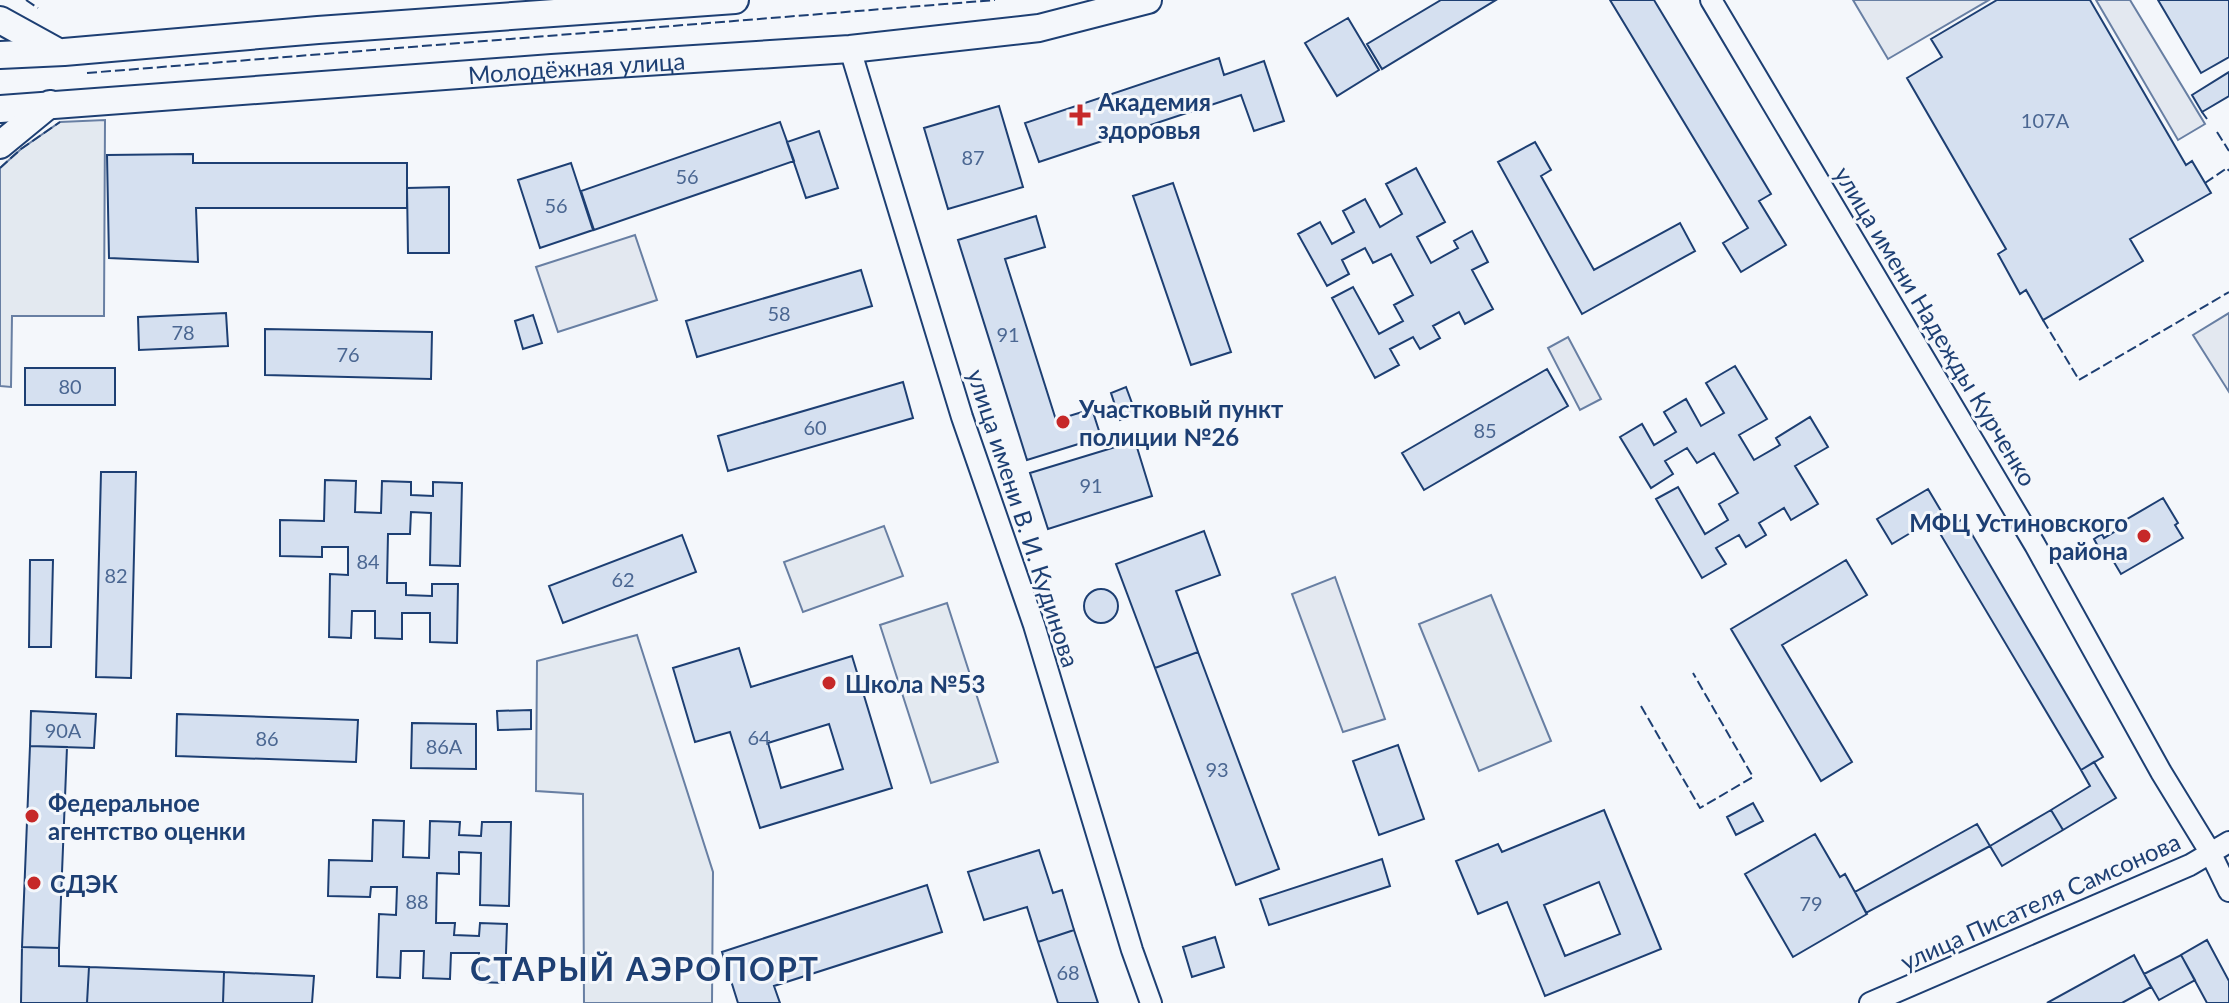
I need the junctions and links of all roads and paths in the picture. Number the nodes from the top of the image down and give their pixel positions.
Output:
1 (735, 0) edge
2 (1148, 0) edge
3 (1711, 0) edge
4 (0, 20) edge
5 (850, 49) junction
6 (58, 52) junction
7 (0, 55) edge
8 (50, 104) junction
9 (0, 109) edge
10 (0, 145) edge
11 (2229, 842) edge
12 (2210, 852) junction
13 (2229, 891) edge
14 (1151, 1003) edge
15 (1870, 1003) edge

1 - 6 main road
2 - 5 main road, Молодёжная улица
3 - 12 street, улица имени Надежды Курченко
4 - 6 main road
5 - 8 main road, Молодёжная улица
5 - 14 street, улица имени В. И. Кудинова
6 - 7 main road
8 - 9 main road, Молодёжная улица
8 - 10 main road
11 - 12 street, улица Писателя Самсонова
12 - 13 street, улица имени Надежды Курченко
12 - 15 street, улица Писателя Самсонова

